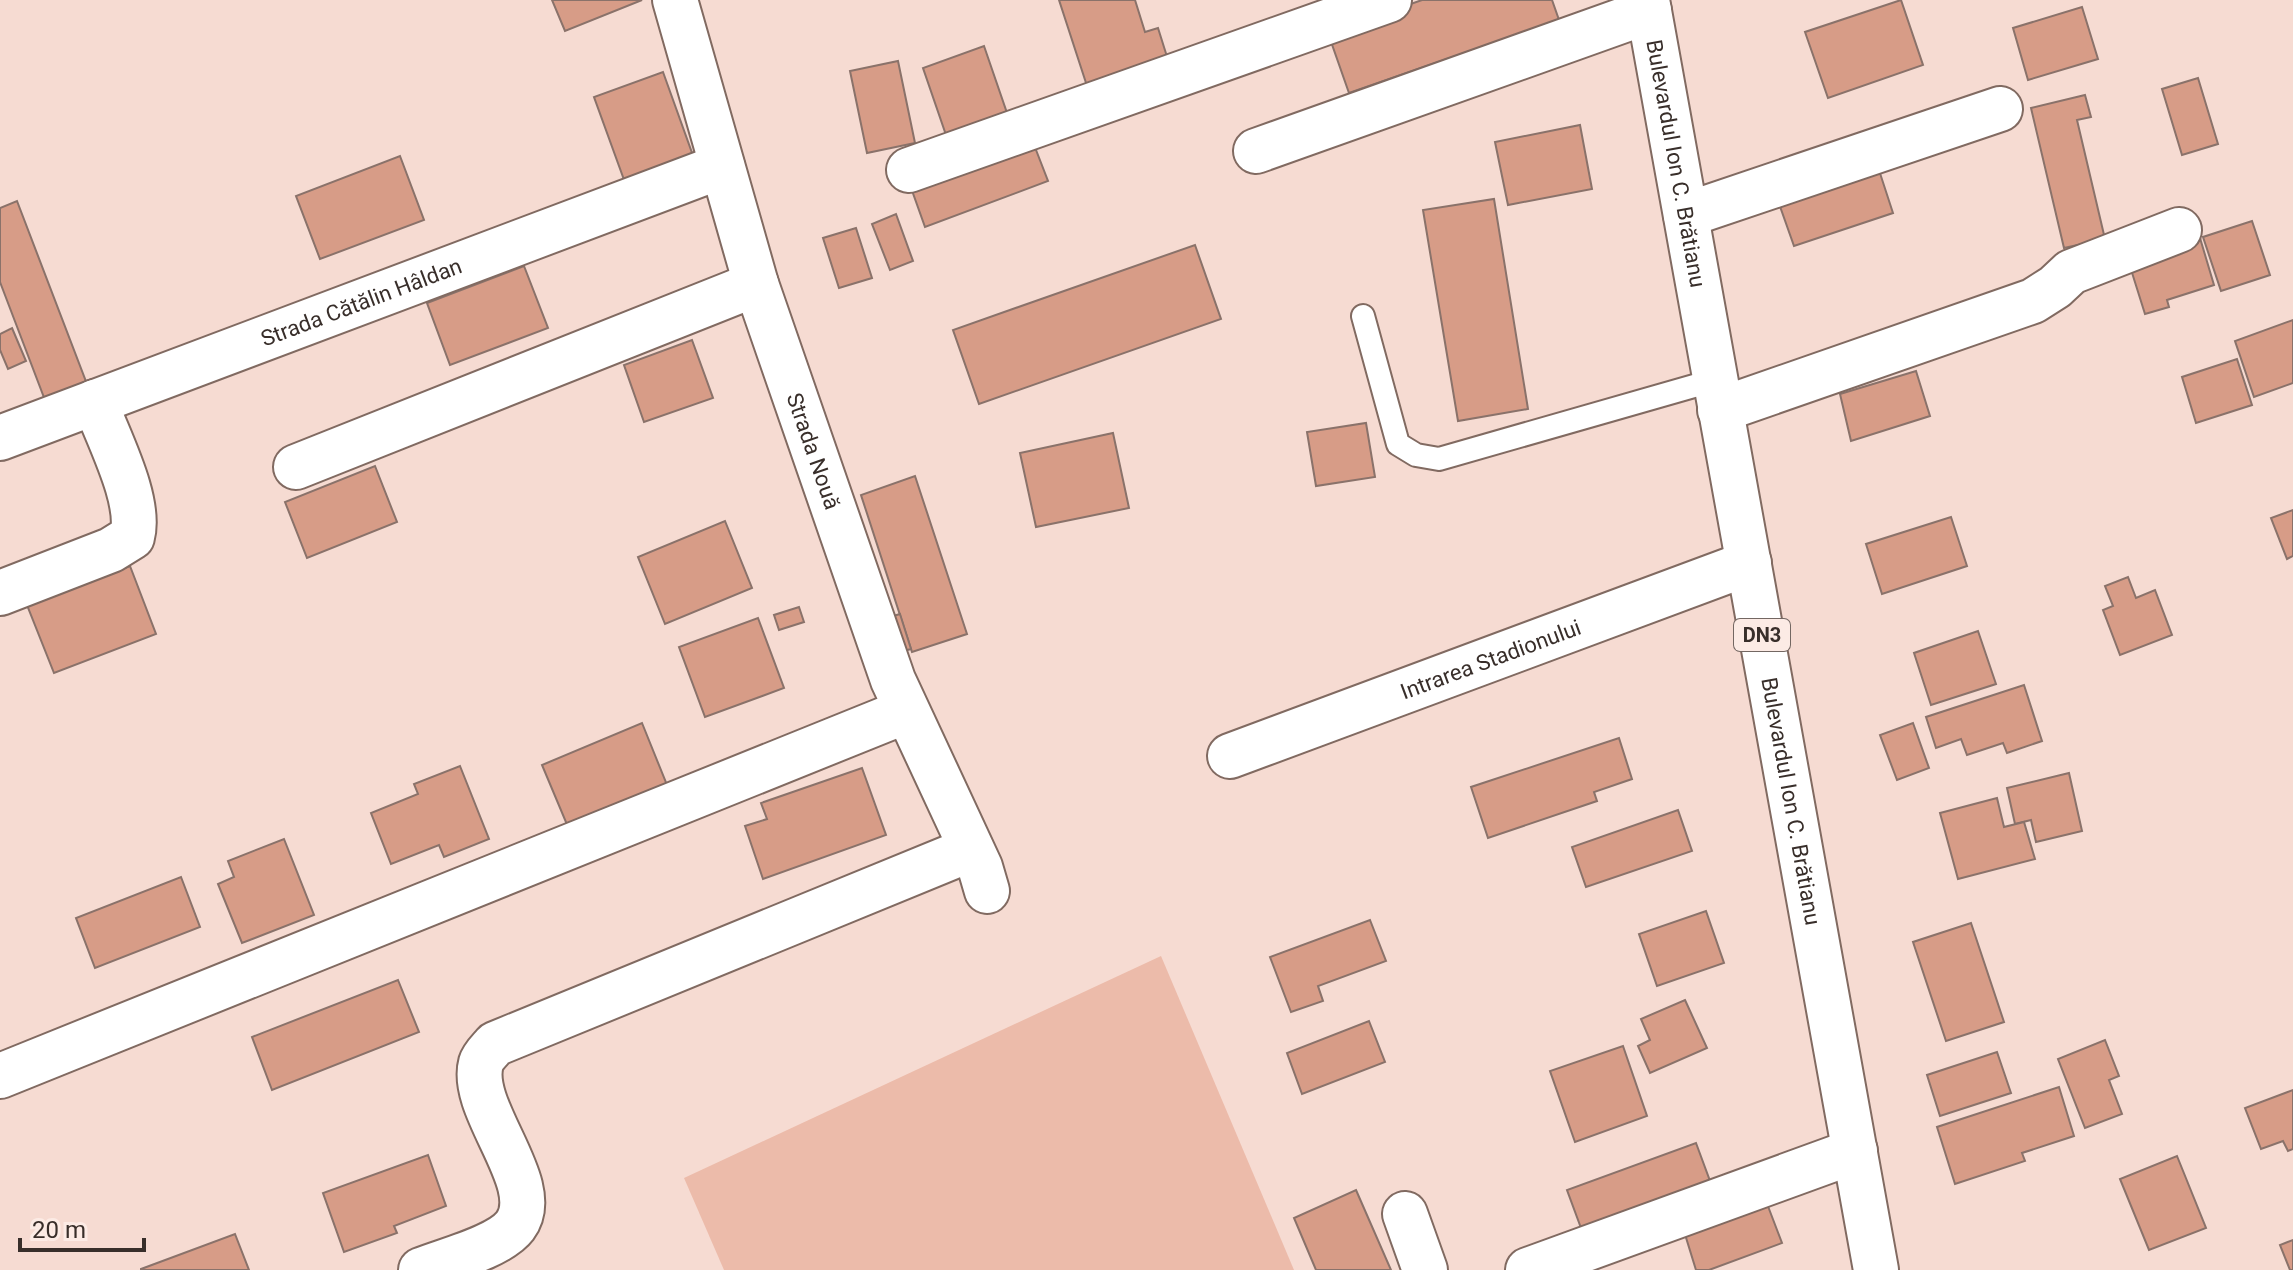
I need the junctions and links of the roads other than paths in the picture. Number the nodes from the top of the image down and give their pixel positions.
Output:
1 (675, 0) edge
2 (1389, 0) edge
3 (1648, 6) edge
4 (2000, 109) dead end
5 (1256, 151) dead end
6 (722, 166) junction
7 (909, 170) dead end
8 (1686, 215) junction
9 (2179, 230) dead end
10 (756, 284) junction
11 (1363, 316) dead end
12 (1718, 395) junction
13 (95, 402) junction
14 (0, 438) edge
15 (296, 467) dead end
16 (1749, 563) junction
17 (0, 593) edge
18 (906, 711) junction
19 (1230, 756) dead end
20 (971, 849) junction
21 (987, 891) dead end
22 (0, 1076) edge
23 (1855, 1151) junction
24 (1405, 1214) dead end
25 (421, 1270) edge
26 (1425, 1270) edge
27 (1528, 1270) edge
28 (1876, 1270) edge

1 - 6 street, Strada Nouă
2 - 7 street
3 - 5 street
3 - 8 street, Bulevardul Ion C. Brătianu / DN3
4 - 8 street
6 - 10 street, Strada Nouă
6 - 13 street, Strada Cătălin Hâldan
8 - 12 street, Bulevardul Ion C. Brătianu / DN3
9 - 12 street
10 - 15 street
10 - 18 street, Strada Nouă
11 - 12 lane
12 - 16 street, Bulevardul Ion C. Brătianu / DN3
13 - 14 street, Strada Cătălin Hâldan
13 - 17 street
16 - 19 street, Intrarea Stadionului
16 - 23 street, Bulevardul Ion C. Brătianu / DN3
18 - 20 street, Strada Nouă
18 - 22 street
20 - 21 street, Strada Nouă
20 - 25 street
23 - 27 street
23 - 28 street, Bulevardul Ion C. Brătianu / DN3
24 - 26 street

